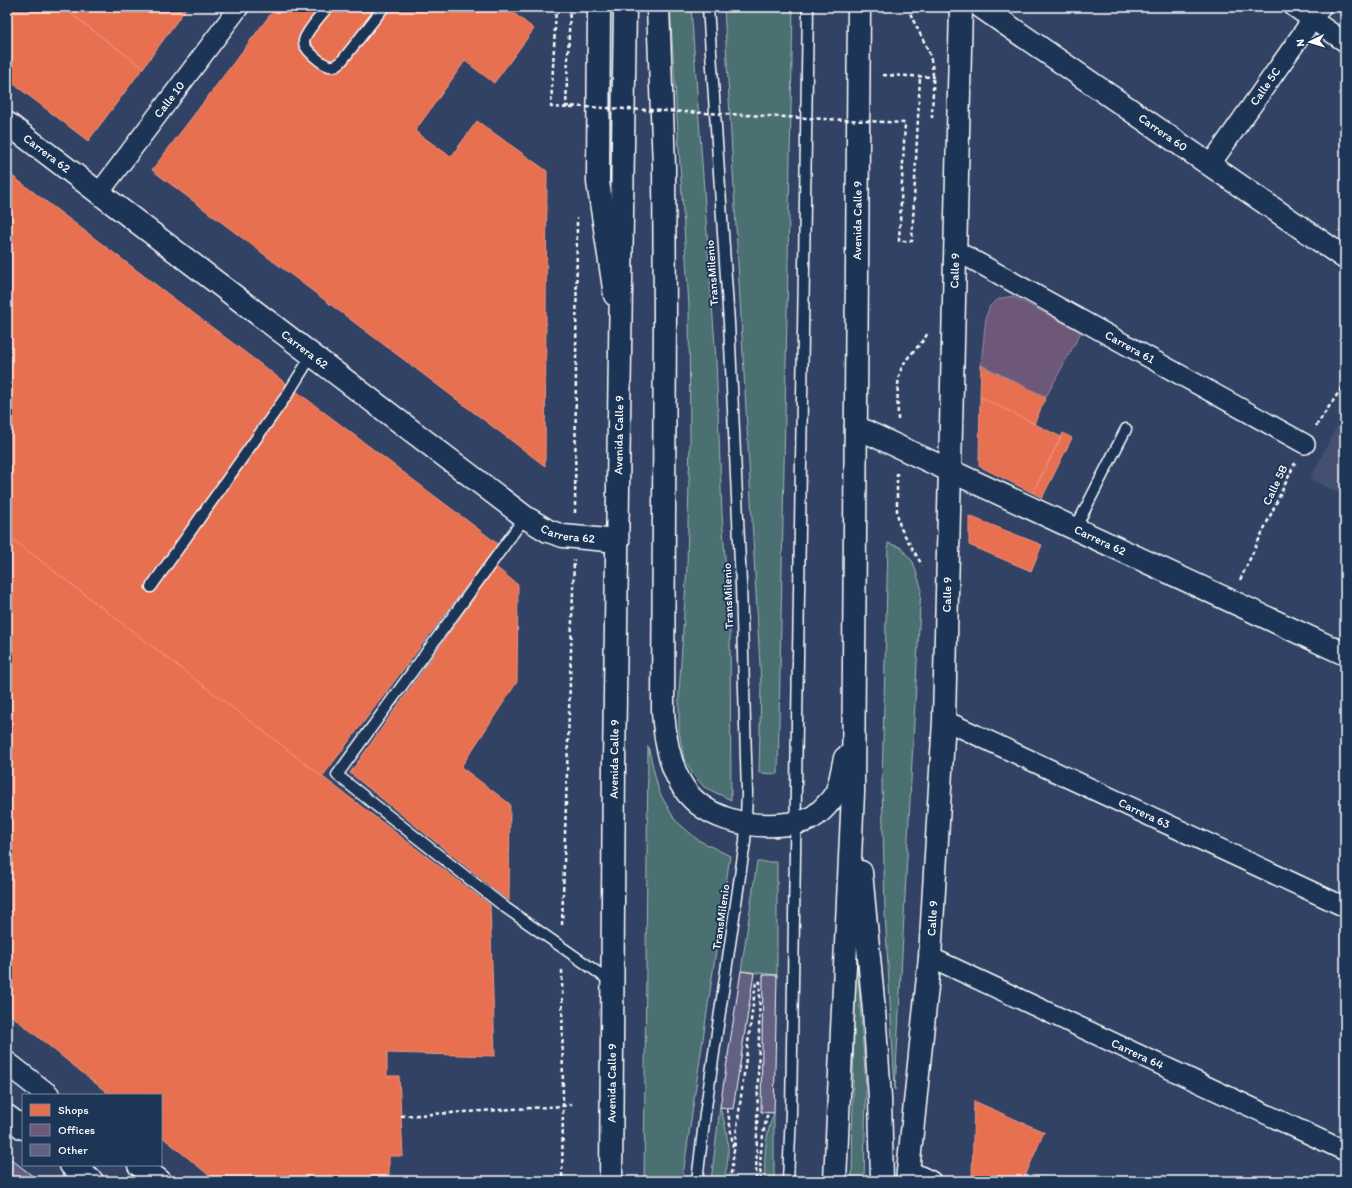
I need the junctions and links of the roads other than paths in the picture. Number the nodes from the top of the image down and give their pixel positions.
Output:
1 (239, 7) edge
2 (328, 7) edge
3 (384, 7) edge
4 (599, 7) edge
5 (625, 7) edge
6 (658, 7) edge
7 (708, 7) edge
8 (808, 7) edge
9 (859, 7) edge
10 (961, 7) edge
11 (981, 7) edge
12 (1294, 7) edge
13 (1316, 13) edge
14 (1345, 42) edge
15 (7, 123) edge
16 (1210, 165) junction
17 (99, 193) junction
18 (955, 250) junction
19 (1345, 258) edge
20 (621, 337) junction
21 (312, 355) junction
22 (856, 428) junction
23 (1126, 429) dead end
24 (1304, 444) road end
25 (950, 470) junction
26 (525, 517) junction
27 (1075, 528) junction
28 (618, 541) junction
29 (151, 588) dead end
30 (1345, 654) edge
31 (854, 695) junction
32 (944, 720) junction
33 (853, 793) junction
34 (746, 823) junction
35 (796, 823) junction
36 (1345, 907) edge
37 (930, 957) junction
38 (613, 983) junction
39 (7, 1063) edge
40 (47, 1094) edge
41 (7, 1116) edge
42 (22, 1127) edge
43 (1345, 1151) edge
44 (72, 1166) edge
45 (140, 1166) edge
46 (908, 1176) edge
47 (92, 1181) edge
48 (160, 1181) edge
49 (611, 1181) edge
50 (697, 1181) edge
51 (788, 1181) edge
52 (835, 1181) edge
53 (882, 1181) edge
54 (931, 1181) edge

1 - 17 street, Calle 10
2 - 3 lane
4 - 20 main road, Avenida Calle 9
5 - 20 main road, Avenida Calle 9
6 - 34 main road
7 - 34 lane, TransMilenio
8 - 35 lane
9 - 22 main road, Avenida Calle 9
10 - 18 main road, Calle 9
11 - 16 main road, Carrera 60
12 - 13 street
13 - 14 street
13 - 16 street, Calle 5C
15 - 17 main road, Carrera 62
16 - 19 main road, Carrera 60
17 - 21 main road, Carrera 62
18 - 24 street, Carrera 61
18 - 25 main road, Calle 9
20 - 28 main road, Avenida Calle 9
21 - 26 main road, Carrera 62
21 - 29 lane
22 - 25 main road, Carrera 62
22 - 31 main road, Avenida Calle 9
23 - 27 lane
25 - 27 main road, Carrera 62
25 - 32 main road, Calle 9
26 - 28 main road, Carrera 62
26 - 38 lane
27 - 30 main road, Carrera 62
28 - 38 main road, Avenida Calle 9
31 - 33 main road, Avenida Calle 9
31 - 35 main road
32 - 36 street, Carrera 63
32 - 37 main road, Calle 9
33 - 52 main road, Avenida Calle 9
33 - 53 main road, Avenida Calle 9
34 - 35 main road
34 - 50 lane, TransMilenio
35 - 51 lane
37 - 43 street, Carrera 64
37 - 46 main road, Calle 9
38 - 49 main road, Avenida Calle 9
39 - 40 main road
41 - 42 main road
44 - 47 main road
45 - 48 main road
46 - 54 street

